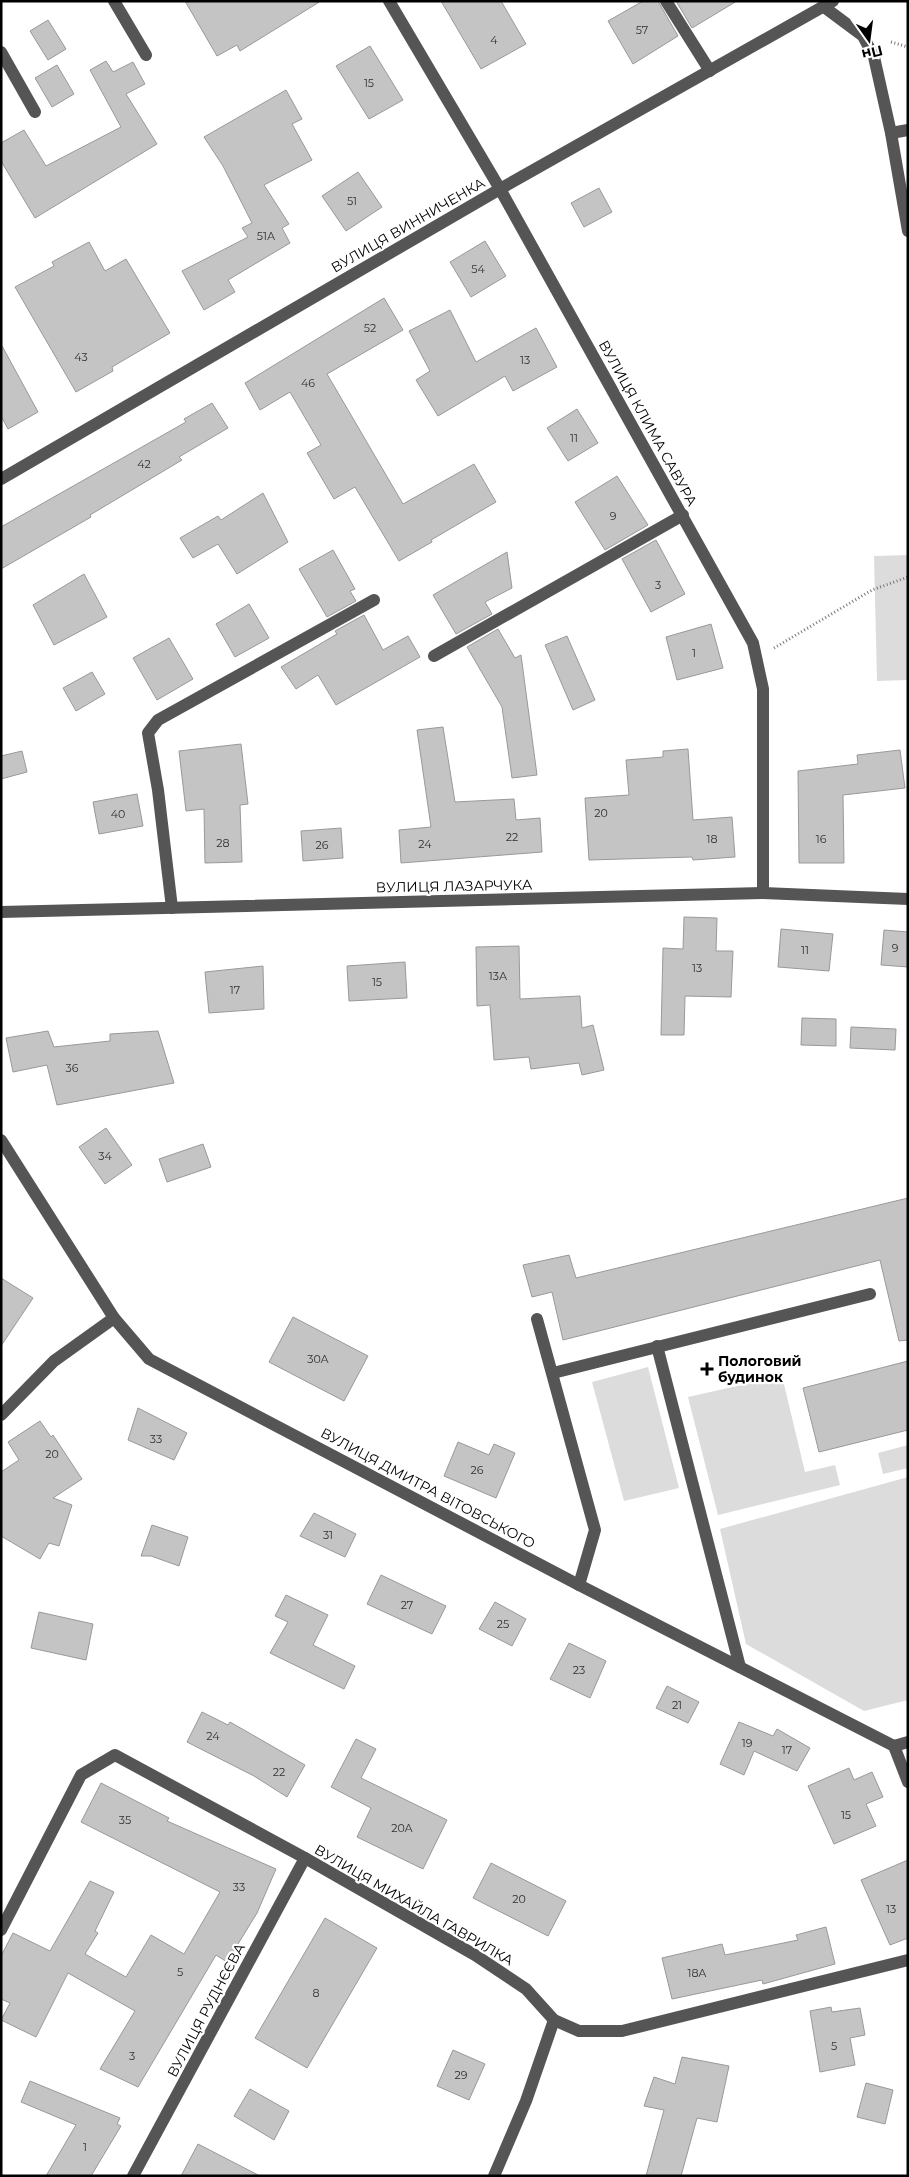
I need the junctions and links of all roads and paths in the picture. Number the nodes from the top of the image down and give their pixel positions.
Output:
1 (114, 1) edge
2 (389, 1) edge
3 (666, 1) edge
4 (828, 4) edge
5 (1, 52) edge
6 (146, 55) dead end
7 (710, 71) junction
8 (35, 112) dead end
9 (908, 130) edge
10 (891, 133) junction
11 (500, 189) junction
12 (908, 231) edge
13 (1, 479) edge
14 (683, 516) junction
15 (908, 577) edge
16 (374, 600) dead end
17 (434, 656) dead end
18 (756, 659) junction
19 (763, 893) junction
20 (908, 899) edge
21 (172, 908) junction
22 (1, 912) edge
23 (1, 1140) edge
24 (870, 1294) dead end
25 (114, 1318) junction
26 (537, 1319) dead end
27 (657, 1346) junction
28 (553, 1373) junction
29 (1, 1415) edge
30 (579, 1585) junction
31 (740, 1666) junction
32 (908, 1742) edge
33 (894, 1746) junction
34 (908, 1782) edge
35 (305, 1858) junction
36 (1, 1930) edge
37 (908, 1960) edge
38 (554, 2020) junction
39 (133, 2176) edge
40 (494, 2176) edge

1 - 6 street
2 - 11 street, ВУЛИЦЯ КЛИМА САВУРА
3 - 7 street
4 - 7 street, ВУЛИЦЯ ВИННИЧЕНКА
4 - 10 street
5 - 8 street
7 - 11 street, ВУЛИЦЯ ВИННИЧЕНКА
9 - 10 street
10 - 12 street
11 - 13 street, ВУЛИЦЯ ВИННИЧЕНКА
11 - 14 street, ВУЛИЦЯ КЛИМА САВУРА
14 - 17 street
14 - 18 street, ВУЛИЦЯ КЛИМА САВУРА
15 - 18 path
16 - 21 street
18 - 19 street, ВУЛИЦЯ КЛИМА САВУРА
19 - 20 street, ВУЛИЦЯ ЛАЗАРЧУКА
19 - 21 street, ВУЛИЦЯ ЛАЗАРЧУКА
21 - 22 street, ВУЛИЦЯ ЛАЗАРЧУКА
23 - 25 street, ВУЛИЦЯ ДМИТРА ВІТОВСЬКОГО
24 - 27 street
25 - 29 street
25 - 30 street, ВУЛИЦЯ ДМИТРА ВІТОВСЬКОГО
26 - 28 street
27 - 28 street
27 - 31 street
28 - 30 street
30 - 31 street, ВУЛИЦЯ ДМИТРА ВІТОВСЬКОГО
31 - 33 street, ВУЛИЦЯ ДМИТРА ВІТОВСЬКОГО
32 - 33 street
33 - 34 street
35 - 36 street, ВУЛИЦЯ МИХАЙЛА ГАВРИЛКА
35 - 38 street, ВУЛИЦЯ МИХАЙЛА ГАВРИЛКА
35 - 39 street, ВУЛИЦЯ РУДНЄЄВА
37 - 38 street, ВУЛИЦЯ МИХАЙЛА ГАВРИЛКА
38 - 40 street

